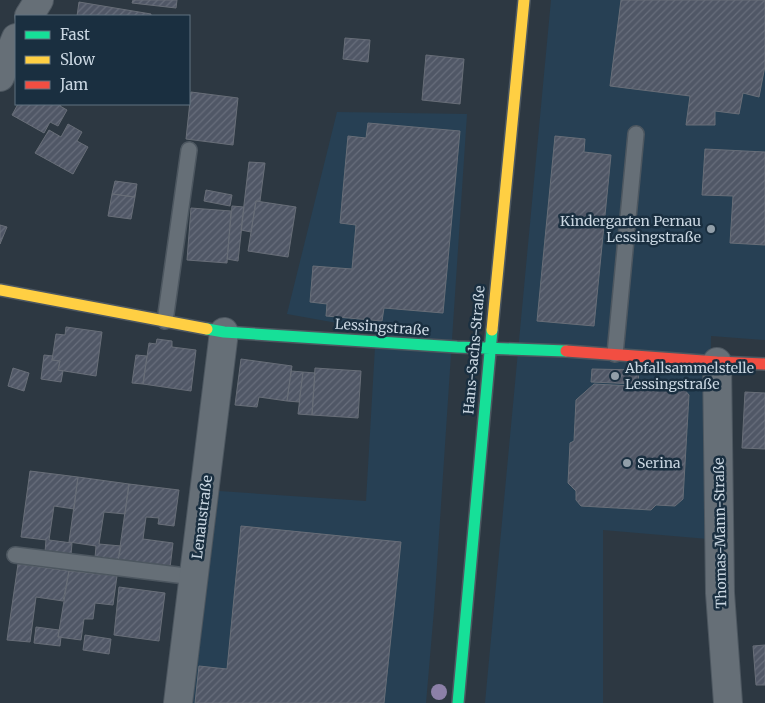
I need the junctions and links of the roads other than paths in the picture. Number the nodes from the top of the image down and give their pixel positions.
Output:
1 (39, 0) edge
2 (524, 0) edge
3 (30, 15) edge
4 (15, 40) edge
5 (0, 77) edge
6 (636, 134) dead end
7 (189, 150) dead end
8 (0, 290) edge
9 (165, 322) junction
10 (224, 332) junction
11 (490, 348) junction
12 (615, 354) junction
13 (717, 362) junction
14 (765, 364) edge
15 (16, 555) dead end
16 (194, 577) junction
17 (178, 703) edge
18 (458, 703) edge
19 (728, 703) edge

1 - 3 street
2 - 11 street, Hans-Sachs-Straße
4 - 5 street
6 - 12 lane
7 - 9 lane
8 - 9 street, Lessingstraße
9 - 10 street, Lessingstraße
10 - 11 street, Lessingstraße
10 - 16 street, Lenaustraße
11 - 12 street, Lessingstraße
11 - 18 street, Hans-Sachs-Straße
12 - 13 street, Lessingstraße
13 - 14 street, Lessingstraße
13 - 19 street, Thomas-Mann-Straße
15 - 16 lane
16 - 17 street, Lenaustraße

